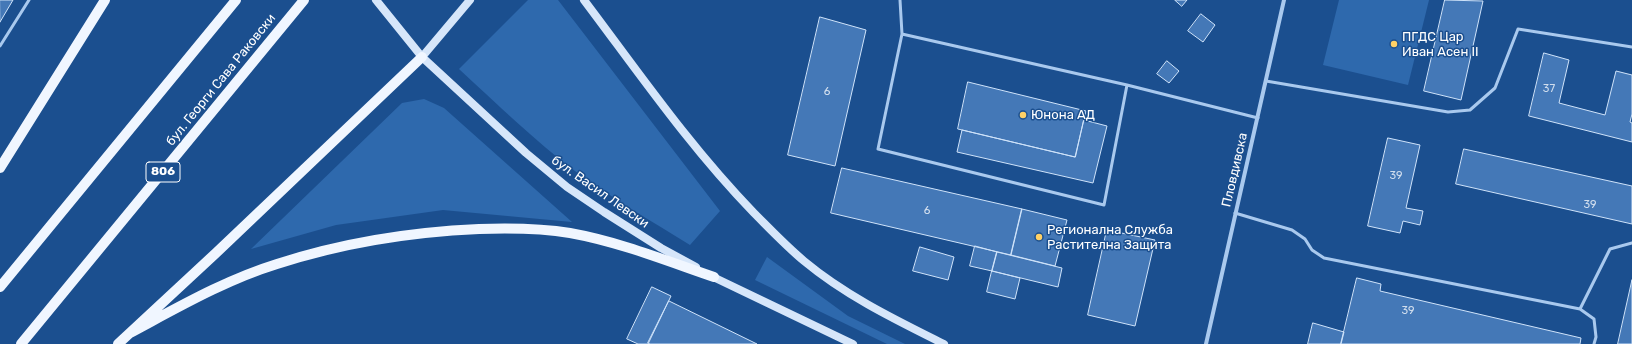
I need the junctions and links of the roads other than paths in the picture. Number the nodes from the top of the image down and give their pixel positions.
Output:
1 (29, 0) edge
2 (105, 0) edge
3 (236, 0) edge
4 (304, 0) edge
5 (376, 0) edge
6 (470, 0) edge
7 (584, 0) edge
8 (900, 0) edge
9 (1284, 0) edge
10 (902, 34) junction
11 (0, 46) edge
12 (1632, 47) edge
13 (422, 57) junction
14 (1266, 81) junction
15 (1127, 85) junction
16 (1258, 118) junction
17 (0, 168) edge
18 (1235, 213) junction
19 (1632, 243) edge
20 (714, 277) junction
21 (0, 287) edge
22 (1580, 309) junction
23 (130, 333) junction
24 (21, 344) edge
25 (118, 344) edge
26 (853, 344) edge
27 (944, 344) edge
28 (1206, 344) edge
29 (1594, 344) edge

1 - 11 lane
2 - 17 main road
3 - 21 main road
4 - 24 main road, бул. Георги Сава Раковски / 806
5 - 13 main road, бул. Васил Левски
6 - 13 main road
7 - 27 main road
8 - 10 lane
9 - 14 street, Пловдивска
10 - 15 lane
10 - 15 lane
12 - 14 lane
13 - 20 main road, бул. Васил Левски
13 - 23 main road
14 - 16 street, Пловдивска
15 - 16 lane
16 - 18 street, Пловдивска
18 - 22 lane
18 - 28 street, Пловдивска
19 - 22 lane
20 - 23 main road
20 - 26 main road, бул. Васил Левски
22 - 29 lane
23 - 25 main road

